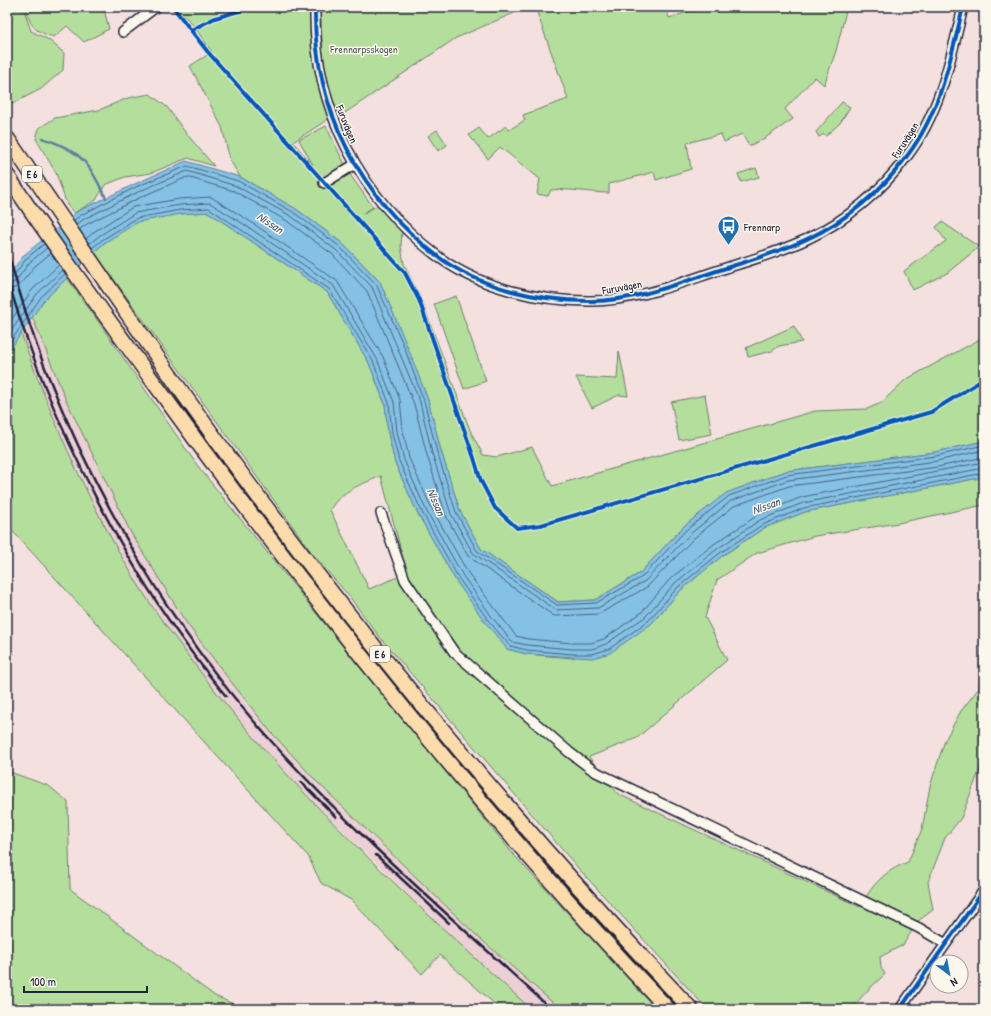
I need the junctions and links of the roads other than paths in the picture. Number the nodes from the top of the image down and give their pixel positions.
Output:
1 (156, 7) edge
2 (315, 7) edge
3 (963, 7) edge
4 (123, 32) dead end
5 (7, 138) edge
6 (354, 165) junction
7 (7, 175) edge
8 (324, 183) dead end
9 (381, 513) dead end
10 (984, 890) edge
11 (946, 944) junction
12 (668, 1009) edge
13 (691, 1009) edge
14 (900, 1009) edge

1 - 4 street
2 - 6 street, Furuvägen
3 - 6 street, Furuvägen
5 - 13 highway, E 6
6 - 8 street
7 - 12 highway, E 6
9 - 11 street
10 - 11 street
11 - 14 street

